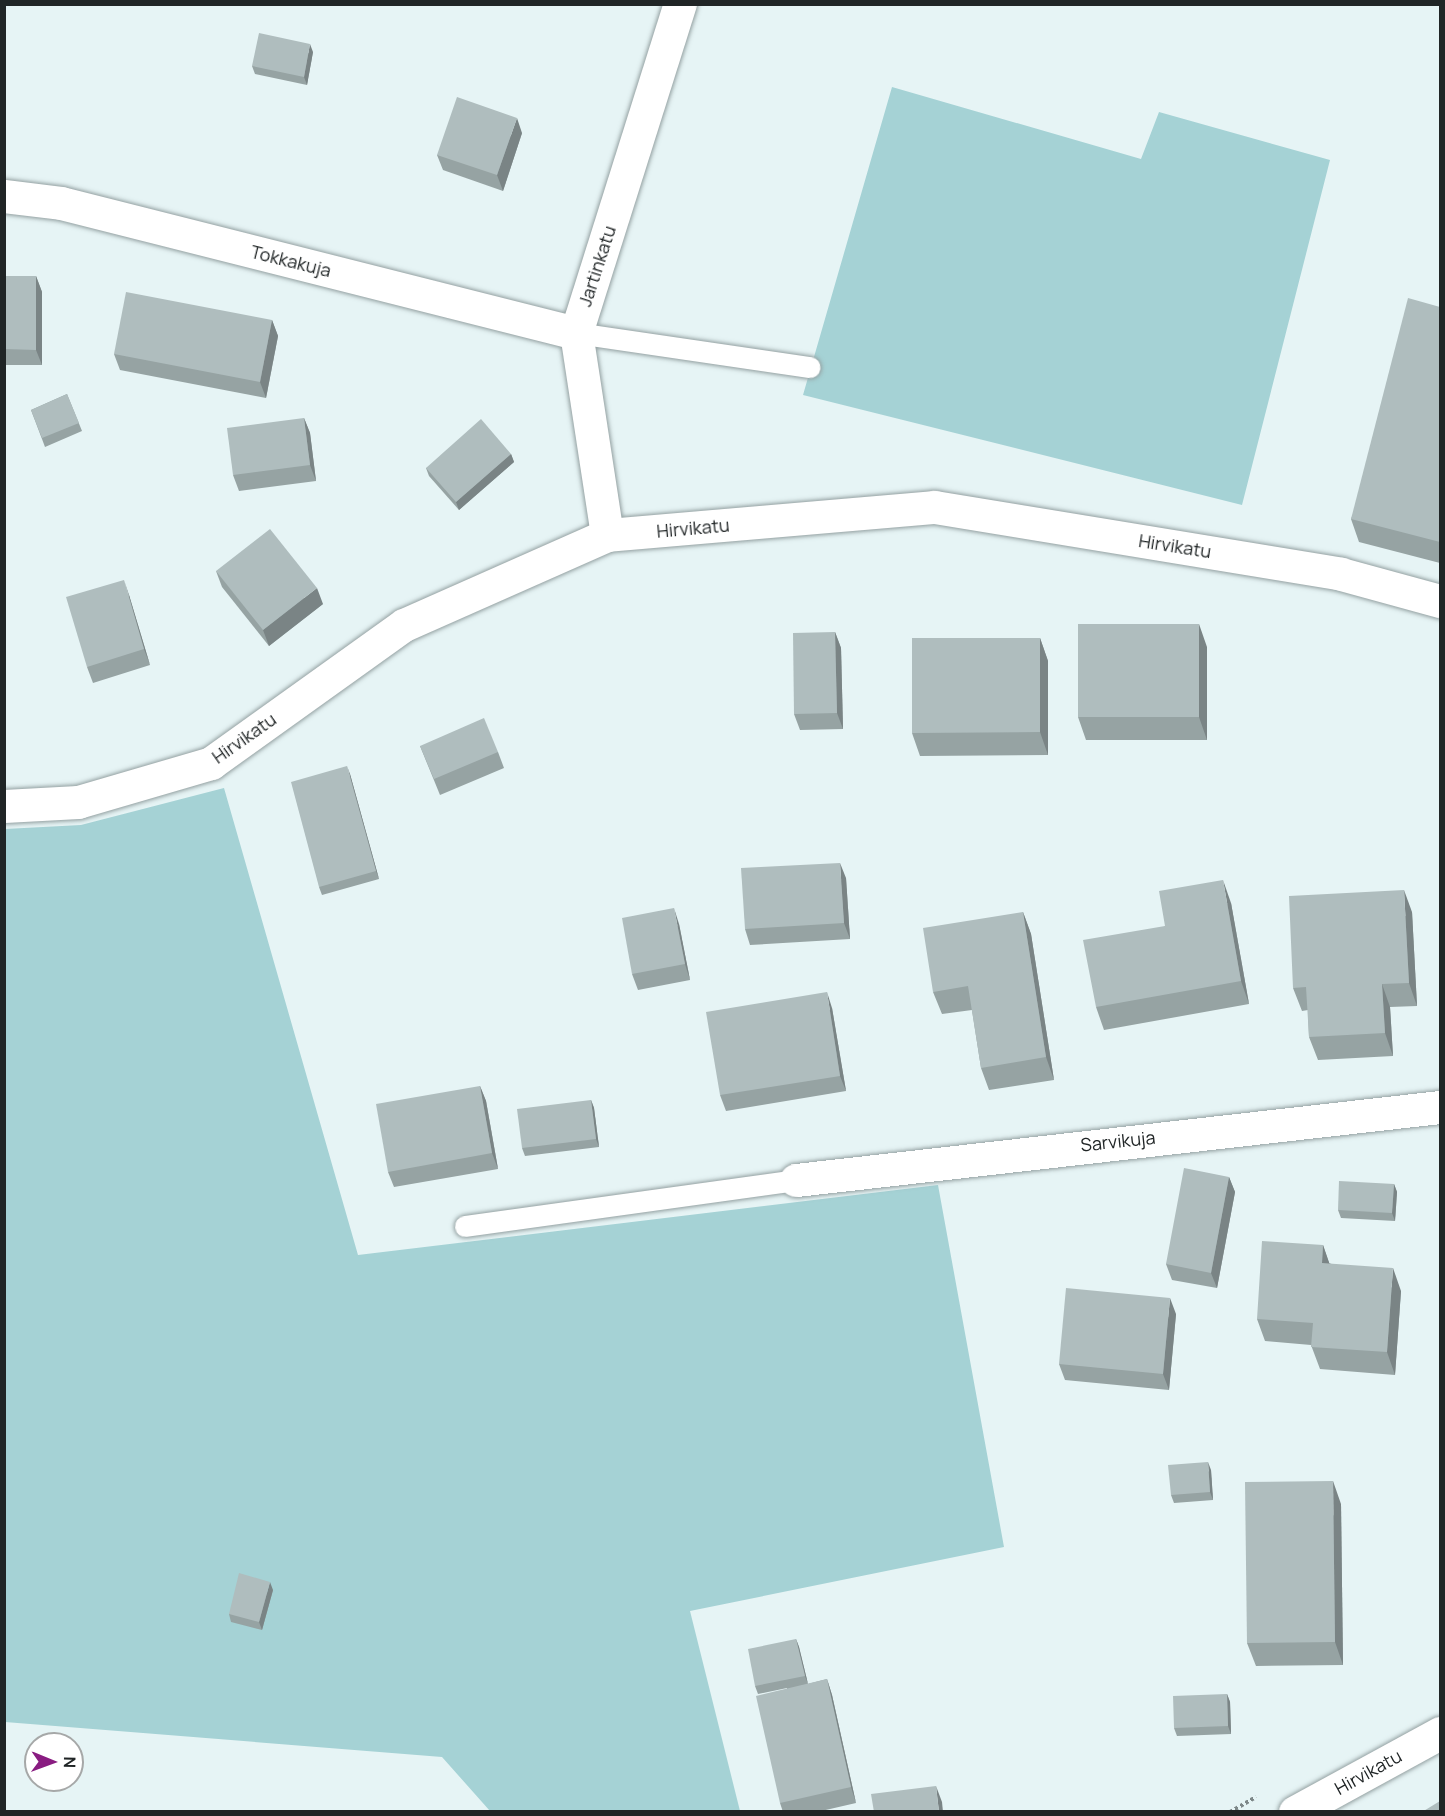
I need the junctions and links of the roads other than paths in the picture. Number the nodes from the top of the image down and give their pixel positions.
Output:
1 (680, 4) edge
2 (4, 196) edge
3 (576, 333) junction
4 (810, 367) dead end
5 (607, 536) junction
6 (1440, 601) edge
7 (4, 806) edge
8 (1440, 1107) edge
9 (796, 1180) joint
10 (465, 1226) dead end
11 (1440, 1733) edge
12 (1295, 1812) edge

1 - 3 street, Jartinkatu
2 - 3 street, Tokkakuja
3 - 4 lane
3 - 5 street, Jartinkatu
5 - 6 street, Hirvikatu
5 - 7 street, Hirvikatu
8 - 9 street, Sarvikuja
9 - 10 lane
11 - 12 street, Hirvikatu

